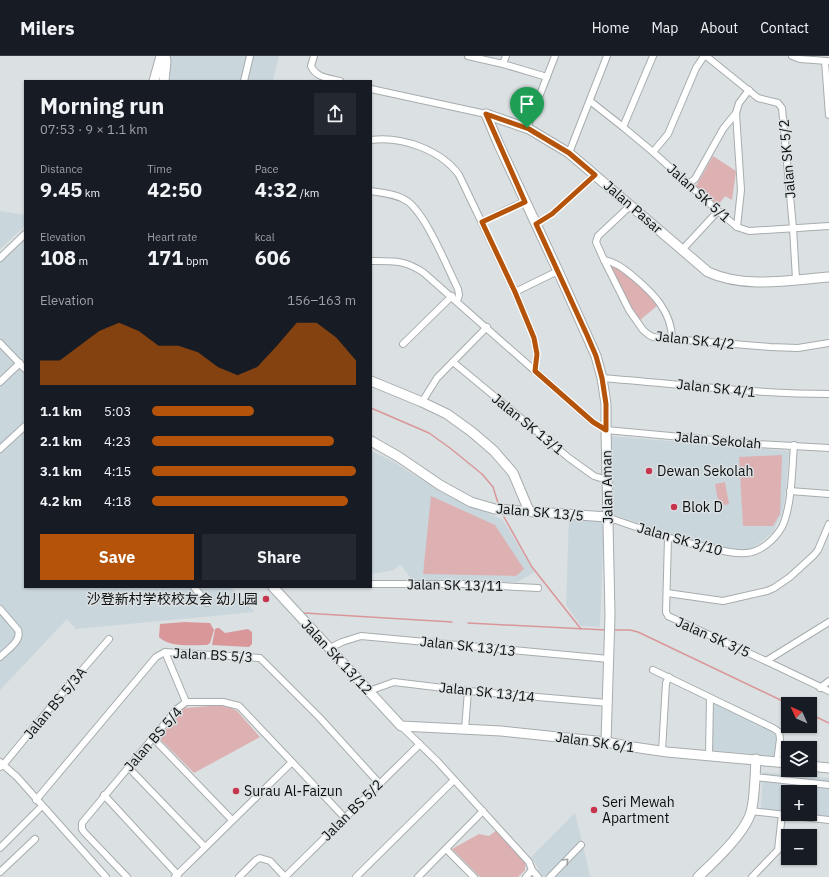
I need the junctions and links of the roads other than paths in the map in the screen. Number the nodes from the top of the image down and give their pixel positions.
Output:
1 (162, 56) edge
2 (165, 56) edge
3 (250, 56) edge
4 (314, 56) edge
5 (468, 56) edge
6 (506, 56) edge
7 (555, 56) edge
8 (607, 56) edge
9 (653, 56) edge
10 (705, 56) edge
11 (792, 56) edge
12 (827, 61) edge
13 (503, 64) junction
14 (547, 77) junction
15 (154, 80) edge
16 (164, 80) edge
17 (244, 80) edge
18 (336, 80) edge
19 (372, 89) edge
20 (748, 90) junction
21 (590, 101) junction
22 (486, 114) junction
23 (736, 114) junction
24 (829, 114) edge
25 (623, 127) junction
26 (527, 128) junction
27 (372, 140) edge
28 (653, 152) junction
29 (569, 153) junction
30 (595, 175) junction
31 (688, 184) junction
32 (372, 191) edge
33 (525, 202) junction
34 (631, 205) junction
35 (718, 211) junction
36 (482, 222) junction
37 (536, 224) junction
38 (829, 226) edge
39 (737, 227) junction
40 (793, 228) junction
41 (24, 235) edge
42 (682, 250) junction
43 (0, 258) edge
44 (604, 260) junction
45 (372, 261) edge
46 (558, 271) junction
47 (829, 277) edge
48 (796, 280) junction
49 (515, 292) junction
50 (452, 296) junction
51 (458, 301) junction
52 (487, 327) junction
53 (672, 339) junction
54 (0, 343) edge
55 (829, 343) edge
56 (403, 344) dead end
57 (453, 362) junction
58 (20, 363) junction
59 (24, 368) edge
60 (535, 371) junction
61 (602, 378) junction
62 (372, 381) edge
63 (0, 382) edge
64 (829, 394) edge
65 (422, 402) junction
66 (24, 427) edge
67 (606, 430) junction
68 (372, 443) edge
69 (794, 445) junction
70 (829, 448) edge
71 (0, 449) edge
72 (606, 480) junction
73 (790, 492) junction
74 (829, 494) edge
75 (529, 511) junction
76 (607, 517) junction
77 (829, 524) edge
78 (668, 538) junction
79 (372, 584) edge
80 (195, 588) edge
81 (275, 588) edge
82 (538, 588) dead end
83 (667, 593) junction
84 (207, 602) dead end
85 (0, 609) edge
86 (829, 622) edge
87 (109, 639) dead end
88 (330, 648) junction
89 (165, 652) junction
90 (0, 657) edge
91 (609, 659) junction
92 (766, 661) junction
93 (653, 670) dead end
94 (669, 677) junction
95 (829, 681) edge
96 (820, 688) junction
97 (369, 691) junction
98 (468, 691) junction
99 (829, 691) edge
100 (710, 698) junction
101 (186, 702) junction
102 (608, 703) junction
103 (401, 726) junction
104 (465, 729) junction
105 (153, 738) junction
106 (606, 742) junction
107 (420, 744) junction
108 (662, 751) junction
109 (709, 755) junction
110 (756, 759) junction
111 (292, 762) junction
112 (777, 762) junction
113 (781, 763) edge
114 (1, 765) edge
115 (128, 767) junction
116 (817, 767) edge
117 (829, 768) edge
118 (755, 777) junction
119 (454, 780) junction
120 (379, 783) junction
121 (829, 785) edge
122 (104, 795) junction
123 (36, 800) junction
124 (42, 806) junction
125 (482, 811) junction
126 (751, 811) junction
127 (781, 814) edge
128 (345, 818) junction
129 (817, 819) edge
130 (232, 820) junction
131 (829, 820) edge
132 (781, 821) edge
133 (35, 839) dead end
134 (581, 845) dead end
135 (205, 847) junction
136 (0, 848) edge
137 (446, 849) junction
138 (532, 870) junction
139 (0, 872) edge
140 (176, 876) edge
141 (554, 876) edge
142 (106, 877) edge
143 (127, 877) edge
144 (239, 877) edge
145 (285, 877) edge
146 (356, 877) edge
147 (418, 877) edge
148 (474, 877) edge
149 (526, 877) edge
150 (538, 877) edge
151 (698, 877) edge
152 (752, 877) edge

1 - 15 street
2 - 16 street
3 - 17 street
4 - 18 street
5 - 13 street
6 - 13 street
7 - 14 street
8 - 21 street
9 - 25 street
10 - 20 street, Jalan SK 5/2
10 - 28 street
11 - 12 street
12 - 24 street
13 - 14 street
14 - 26 street
19 - 22 street, Jalan Pasar
20 - 23 street
20 - 40 street, Jalan SK 5/2
21 - 25 street, Jalan SK 5/1
21 - 29 street
22 - 26 street, Jalan Pasar
22 - 33 street, Jalan Aman
23 - 31 street
23 - 39 street
25 - 28 street, Jalan SK 5/1
26 - 29 street, Jalan Pasar
27 - 36 street
28 - 31 street, Jalan SK 5/1
29 - 30 street, Jalan Pasar
30 - 34 street, Jalan Pasar
30 - 37 street
31 - 35 street, Jalan SK 5/1
32 - 51 street
33 - 36 street
33 - 37 street, Jalan Aman
34 - 42 street, Jalan Pasar
34 - 44 street, Jalan SK 4/2
35 - 39 street, Jalan SK 5/1
35 - 42 street
36 - 49 street
37 - 46 street, Jalan Aman
38 - 40 street, Jalan SK 5/1
39 - 40 street, Jalan SK 5/1
40 - 48 street, Jalan SK 5/2
41 - 43 street
42 - 48 street, Jalan Pasar
44 - 53 street
44 - 53 street, Jalan SK 4/2
45 - 50 street
46 - 49 street
46 - 61 street, Jalan Aman
47 - 48 street, Jalan Pasar
49 - 60 street
50 - 51 street
50 - 56 street
51 - 52 street
52 - 57 street
52 - 60 street
53 - 55 street, Jalan SK 4/2
54 - 58 street
57 - 65 street
57 - 72 street, Jalan SK 13/1
58 - 59 street
58 - 63 street
60 - 67 street
61 - 64 street, Jalan SK 4/1
61 - 67 street, Jalan Aman
62 - 65 street
65 - 75 street
66 - 71 street
67 - 69 street, Jalan Sekolah
67 - 72 street, Jalan Aman
68 - 75 street, Jalan SK 13/5
69 - 70 street, Jalan Sekolah
69 - 73 street, Jalan SK 3/10
72 - 76 street, Jalan Aman
73 - 74 street
73 - 78 street, Jalan SK 3/10
75 - 76 street, Jalan SK 13/5
76 - 78 street, Jalan SK 3/10
76 - 91 street, Jalan Aman
77 - 83 street
78 - 83 street, Jalan SK 3/5
79 - 82 street, Jalan SK 13/11
80 - 84 street
81 - 88 street, Jalan SK 13/12
83 - 92 street, Jalan SK 3/5
85 - 90 street
86 - 92 street
87 - 114 street, Jalan BS 5/3A
88 - 91 street, Jalan SK 13/13
88 - 97 street, Jalan SK 13/12
89 - 101 street
89 - 120 street, Jalan BS 5/3
89 - 123 street, Jalan BS 5/3
91 - 102 street, Jalan Aman
92 - 96 street, Jalan SK 3/5
93 - 94 street
94 - 100 street
94 - 108 street
95 - 96 street
96 - 99 street, Jalan SK 3/5
97 - 98 street, Jalan SK 13/14
97 - 103 street, Jalan SK 13/12
98 - 102 street, Jalan SK 13/14
98 - 104 street
100 - 109 street
100 - 112 street
101 - 105 street, Jalan BS 5/4
101 - 111 street, Jalan BS 5/4
102 - 106 street, Jalan Aman
103 - 104 street, Jalan SK 6/1
103 - 107 street
104 - 106 street, Jalan SK 6/1
105 - 115 street, Jalan BS 5/4
105 - 130 street
106 - 108 street, Jalan SK 6/1
107 - 119 street
107 - 120 street, Jalan BS 5/2
108 - 109 street, Jalan SK 6/1
109 - 110 street, Jalan SK 6/1
110 - 112 street, Jalan SK 6/1
110 - 118 street
111 - 128 street, Jalan BS 5/4
111 - 130 street
112 - 113 street, Jalan SK 6/1
114 - 123 street
115 - 122 street, Jalan BS 5/4
115 - 135 street
116 - 117 street
118 - 121 street
118 - 126 street
119 - 125 street
119 - 146 street
120 - 128 street, Jalan BS 5/2
122 - 140 street
122 - 143 street, Jalan BS 5/4
123 - 124 street
124 - 136 street
124 - 142 street
125 - 137 street
125 - 138 street
126 - 127 street
126 - 151 street
128 - 145 street, Jalan BS 5/2
129 - 131 street
130 - 135 street
132 - 152 street
133 - 139 street
141 -> 134 street
135 - 140 street
137 - 147 street
137 - 148 street
138 - 149 street
138 - 150 street
144 - 145 street

